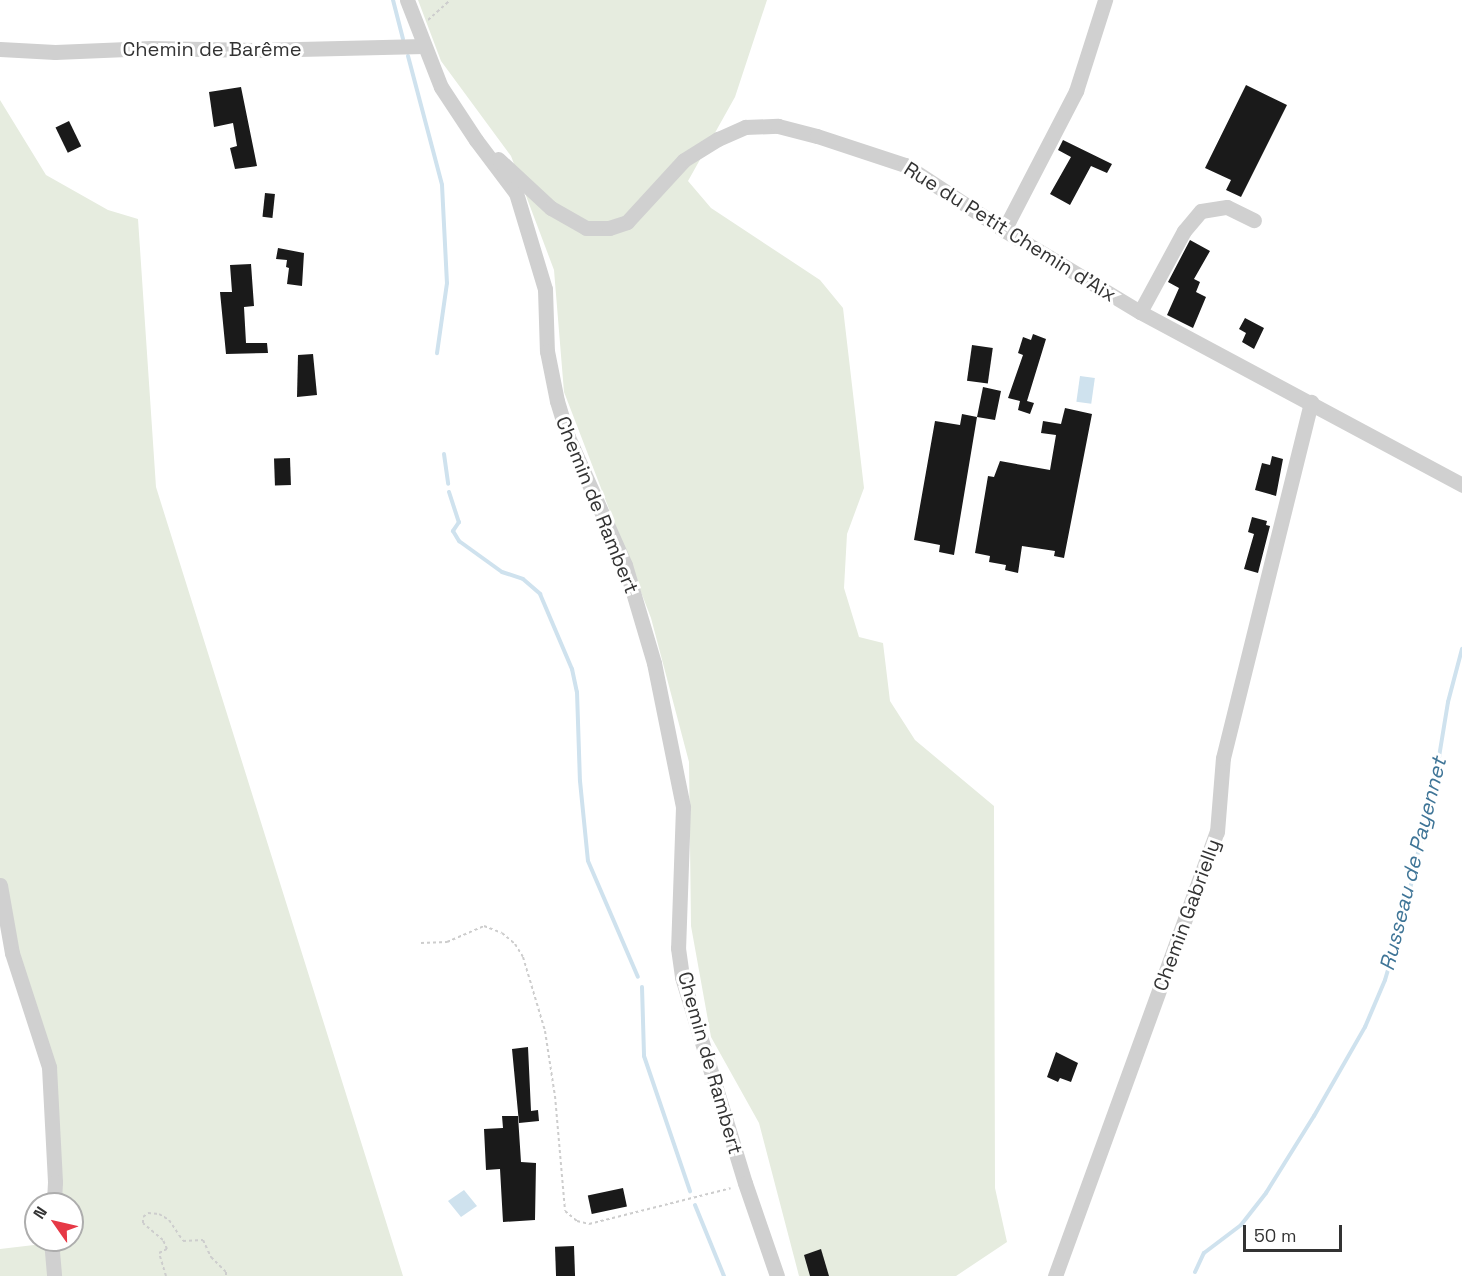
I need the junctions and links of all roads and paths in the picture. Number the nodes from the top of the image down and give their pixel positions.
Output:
1 (407, 0) edge
2 (450, 0) edge
3 (1105, 0) edge
4 (417, 30) junction
5 (424, 46) junction
6 (0, 50) edge
7 (476, 140) junction
8 (1254, 220) dead end
9 (1004, 230) junction
10 (1140, 312) junction
11 (1311, 402) junction
12 (1462, 485) edge
13 (0, 885) edge
14 (421, 943) dead end
15 (745, 1183) junction
16 (55, 1192) edge
17 (52, 1252) edge
18 (54, 1276) edge
19 (166, 1276) edge
20 (226, 1276) edge
21 (777, 1276) edge
22 (1055, 1276) edge

1 - 4 street, Chemin de Rambert
2 - 4 path
3 - 9 street
4 - 5 street, Chemin de Rambert
5 - 6 street, Chemin de Barême
5 - 7 street, Chemin de Rambert
7 - 9 street, Rue du Petit Chemin d'Aix
7 - 15 street, Chemin de Rambert
8 - 10 street
9 - 10 street, Rue du Petit Chemin d'Aix
10 - 11 street, Rue du Petit Chemin d'Aix
11 - 12 street, Rue du Petit Chemin d'Aix
11 - 22 street, Chemin Gabrielly
13 - 16 street
14 - 15 path
15 - 21 street, Chemin de Rambert
17 - 18 street
19 - 20 path

